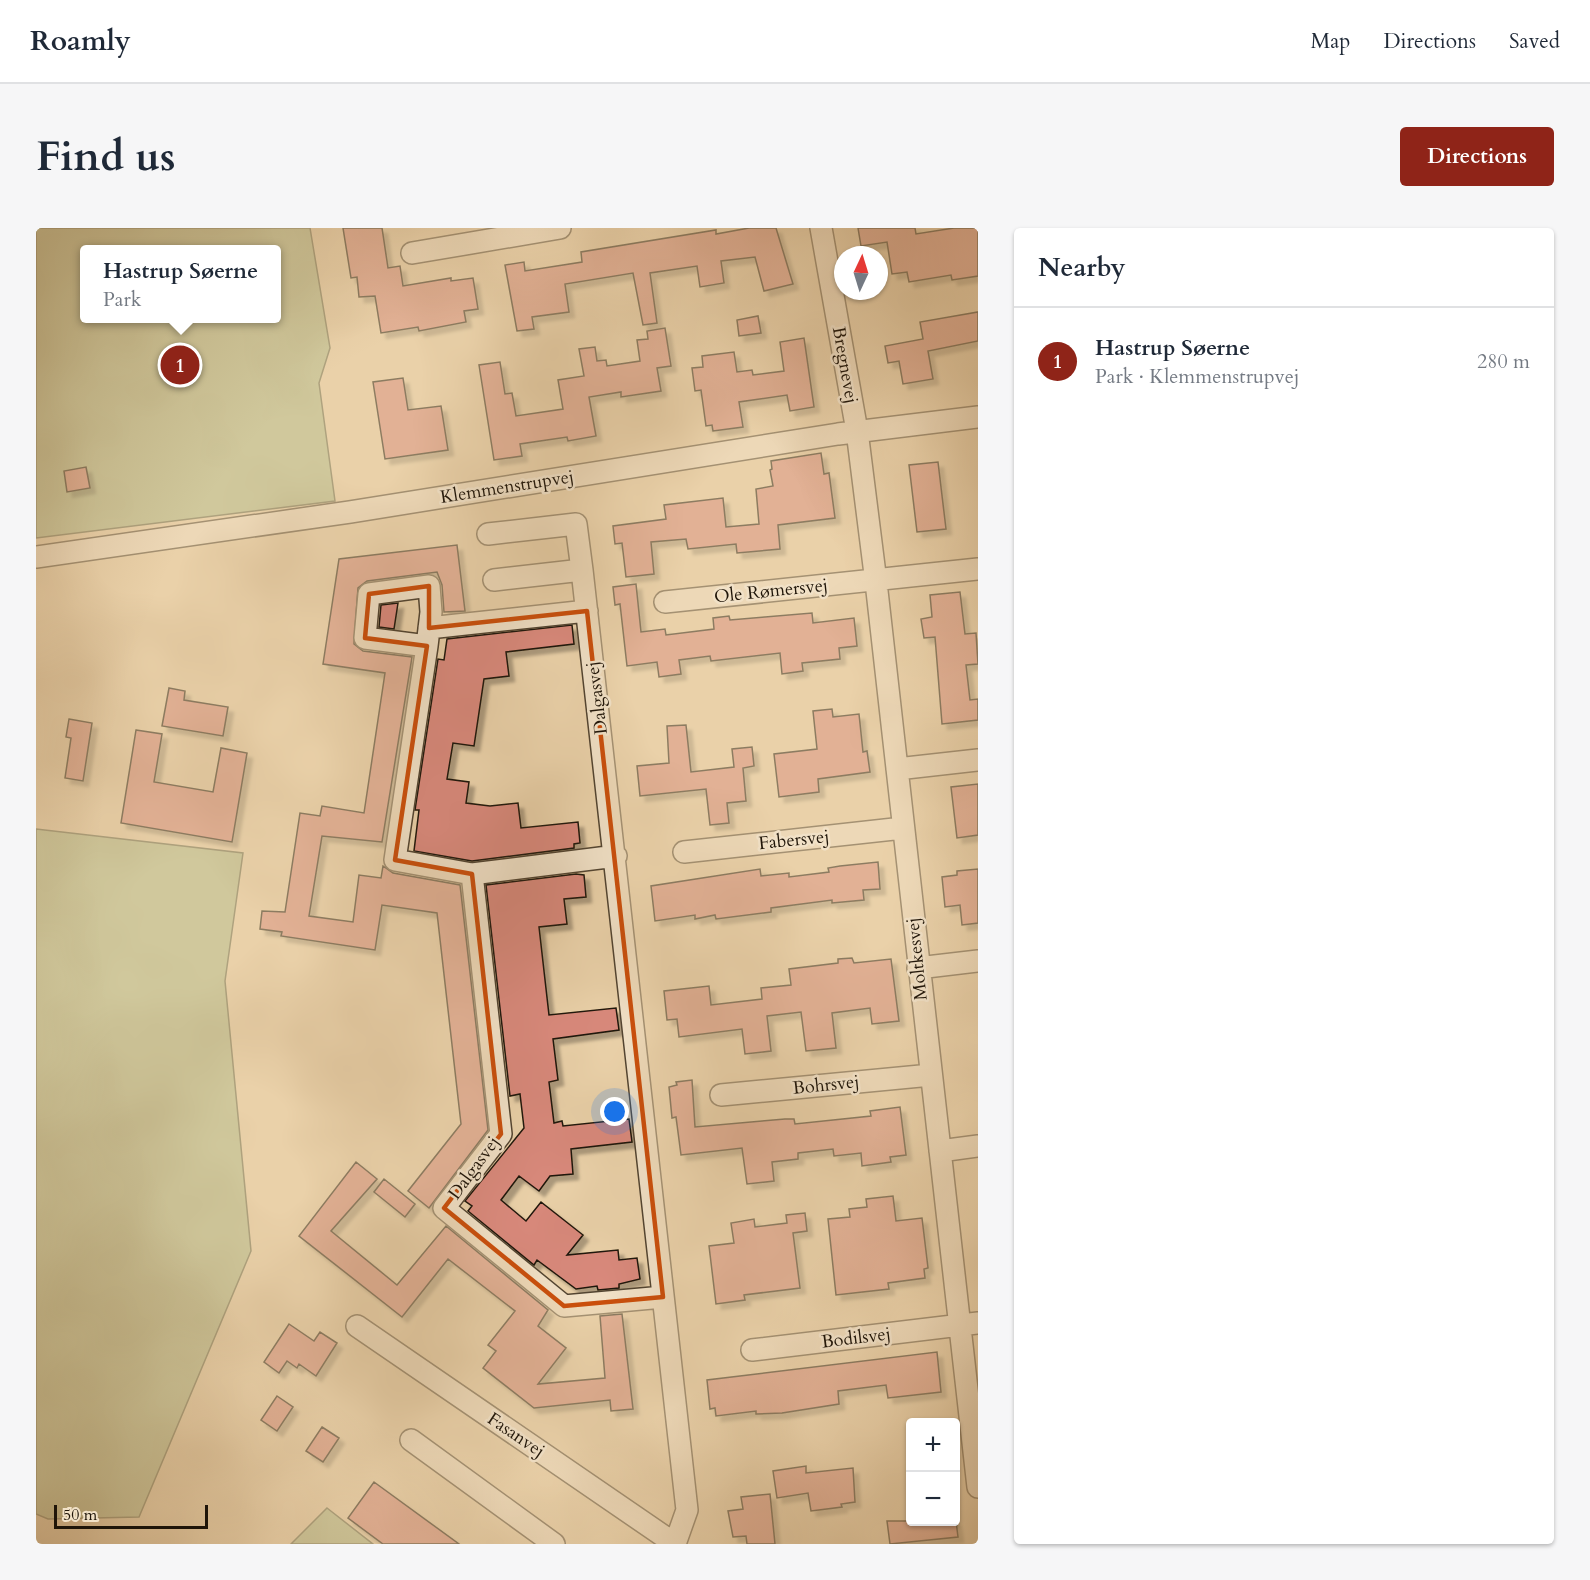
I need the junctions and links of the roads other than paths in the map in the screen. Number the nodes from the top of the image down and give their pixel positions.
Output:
1 (560, 228) edge
2 (821, 228) edge
3 (411, 253) dead end
4 (978, 417) edge
5 (857, 431) junction
6 (488, 534) dead end
7 (36, 557) edge
8 (978, 569) edge
9 (582, 570) junction
10 (494, 580) dead end
11 (876, 582) junction
12 (665, 602) dead end
13 (587, 611) junction
14 (978, 760) edge
15 (897, 769) junction
16 (903, 828) junction
17 (684, 852) dead end
18 (615, 856) junction
19 (472, 874) junction
20 (978, 961) edge
21 (918, 968) junction
22 (931, 1075) junction
23 (721, 1095) dead end
24 (978, 1146) edge
25 (940, 1151) junction
26 (663, 1297) junction
27 (969, 1324) edge
28 (357, 1326) dead end
29 (752, 1350) dead end
30 (411, 1440) dead end
31 (978, 1487) edge
32 (554, 1544) edge
33 (675, 1544) edge

1 - 3 street
2 - 5 street, Bregnevej
4 - 5 street, Klemmenstrupvej
5 - 7 street, Klemmenstrupvej
5 - 11 street, Moltkesvej
6 - 9 street, Dalgasvej
8 - 11 street, Ole Rømersvej
9 - 10 street
9 - 13 street, Dalgasvej
11 - 12 street, Ole Rømersvej
11 - 15 street, Moltkesvej
13 - 18 street, Dalgasvej
13 - 19 street
14 - 15 street
15 - 16 street, Moltkesvej
16 - 17 street, Fabersvej
16 - 21 street, Moltkesvej
18 - 19 street
18 - 26 street, Dalgasvej
19 - 26 street, Dalgasvej
20 - 21 street
21 - 22 street, Moltkesvej
22 - 23 street, Bohrsvej
22 - 25 street, Moltkesvej
24 - 25 street
25 - 27 street, Moltkesvej
26 - 33 street, Dalgasvej
27 - 29 street, Bodilsvej
27 - 31 street, Moltkesvej
28 - 33 street, Fasanvej
30 - 32 street

